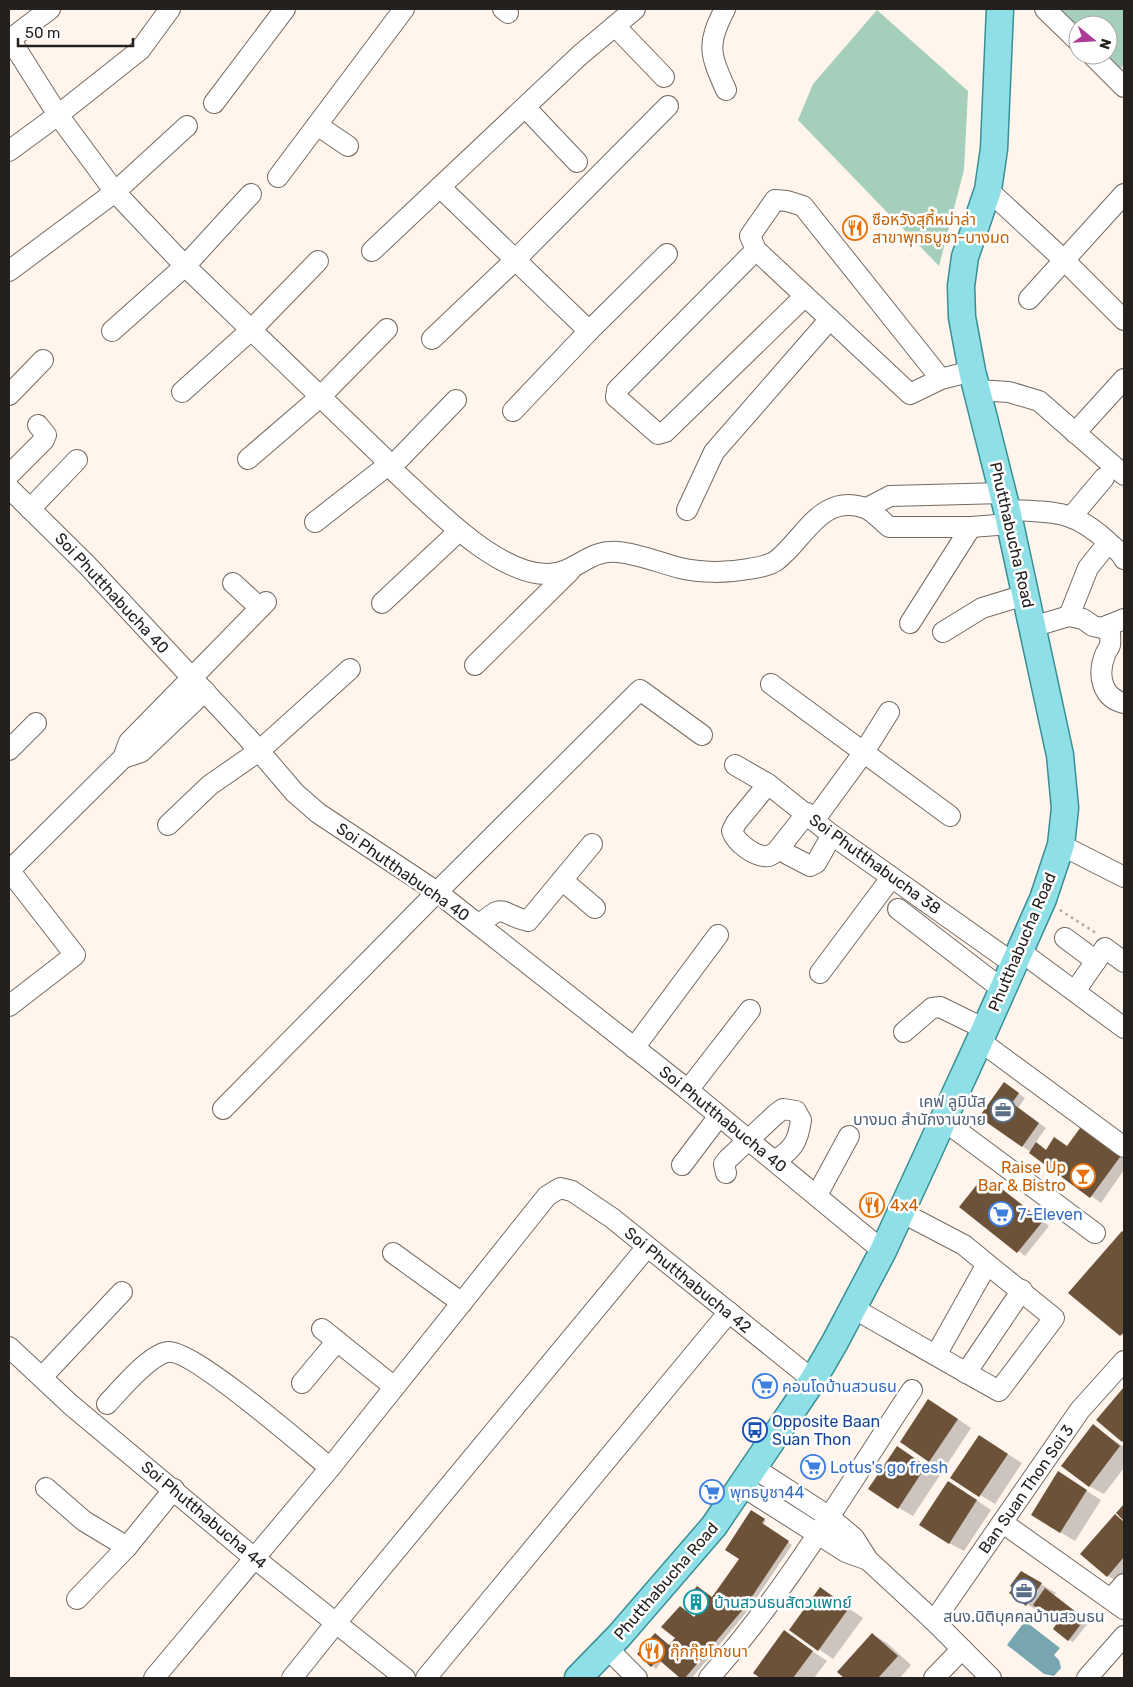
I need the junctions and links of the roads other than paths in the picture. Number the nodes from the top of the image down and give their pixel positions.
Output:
1 (50, 9) edge
2 (170, 9) edge
3 (285, 9) edge
4 (404, 9) edge
5 (636, 9) edge
6 (725, 9) edge
7 (1000, 9) edge
8 (1045, 9) edge
9 (616, 26) junction
10 (1068, 31) edge
11 (10, 39) edge
12 (1104, 65) edge
13 (664, 77) dead end
14 (1123, 81) edge
15 (726, 90) dead end
16 (214, 104) dead end
17 (668, 106) dead end
18 (525, 107) junction
19 (58, 115) junction
20 (317, 125) junction
21 (187, 126) dead end
22 (348, 146) dead end
23 (9, 151) edge
24 (577, 162) dead end
25 (278, 176) dead end
26 (440, 187) junction
27 (988, 190) junction
28 (115, 192) junction
29 (251, 194) dead end
30 (1124, 194) edge
31 (756, 250) junction
32 (372, 251) dead end
33 (668, 254) dead end
34 (318, 261) dead end
35 (514, 261) junction
36 (1065, 261) junction
37 (186, 266) junction
38 (9, 271) edge
39 (805, 296) junction
40 (1028, 299) dead end
41 (830, 319) junction
42 (1124, 320) edge
43 (387, 329) dead end
44 (251, 330) junction
45 (112, 331) dead end
46 (588, 332) junction
47 (432, 339) dead end
48 (43, 360) dead end
49 (941, 379) junction
50 (1124, 379) edge
51 (974, 380) junction
52 (182, 392) dead end
53 (9, 395) edge
54 (320, 397) junction
55 (456, 400) dead end
56 (513, 411) dead end
57 (38, 424) dead end
58 (1075, 433) junction
59 (248, 459) dead end
60 (78, 460) dead end
61 (390, 465) junction
62 (9, 474) edge
63 (1114, 477) edge
64 (9, 488) edge
65 (867, 508) junction
66 (30, 509) junction
67 (1007, 509) junction
68 (687, 510) dead end
69 (1072, 516) junction
70 (315, 522) dead end
71 (971, 527) junction
72 (459, 531) junction
73 (1119, 551) edge
74 (570, 571) junction
75 (233, 583) dead end
76 (1025, 595) junction
77 (382, 603) dead end
78 (1070, 616) junction
79 (1117, 622) edge
80 (910, 623) dead end
81 (1032, 627) junction
82 (943, 632) dead end
83 (475, 665) dead end
84 (350, 669) dead end
85 (770, 684) dead end
86 (198, 685) junction
87 (1124, 703) edge
88 (889, 712) dead end
89 (36, 723) dead end
90 (702, 735) dead end
91 (9, 750) edge
92 (259, 750) junction
93 (864, 752) junction
94 (735, 765) dead end
95 (768, 784) junction
96 (811, 816) junction
97 (950, 816) dead end
98 (168, 825) dead end
99 (832, 835) junction
100 (592, 844) dead end
101 (1061, 845) junction
102 (787, 854) dead end
103 (9, 871) edge
104 (1124, 876) edge
105 (891, 878) junction
106 (562, 880) junction
107 (437, 892) junction
108 (595, 908) dead end
109 (898, 909) dead end
110 (478, 925) junction
111 (718, 935) dead end
112 (1065, 938) dead end
113 (1017, 957) junction
114 (1096, 961) junction
115 (1124, 962) edge
116 (820, 972) dead end
117 (1002, 989) junction
118 (1075, 991) junction
119 (9, 1006) edge
120 (750, 1010) dead end
121 (1124, 1028) edge
122 (904, 1032) dead end
123 (982, 1035) junction
124 (634, 1048) junction
125 (688, 1090) junction
126 (223, 1109) dead end
127 (719, 1116) junction
128 (943, 1120) junction
129 (850, 1136) dead end
130 (749, 1140) junction
131 (1124, 1147) edge
132 (775, 1161) junction
133 (682, 1165) dead end
134 (726, 1173) dead end
135 (817, 1195) junction
136 (901, 1212) junction
137 (1095, 1234) dead end
138 (647, 1247) junction
139 (883, 1251) junction
140 (393, 1253) dead end
141 (987, 1264) junction
142 (1022, 1290) junction
143 (122, 1292) dead end
144 (462, 1303) junction
145 (853, 1308) junction
146 (729, 1312) junction
147 (9, 1346) edge
148 (936, 1355) junction
149 (1124, 1361) edge
150 (966, 1373) junction
151 (42, 1377) junction
152 (813, 1380) junction
153 (302, 1383) dead end
154 (393, 1386) junction
155 (912, 1390) dead end
156 (107, 1404) dead end
157 (330, 1468) junction
158 (748, 1477) junction
159 (46, 1488) dead end
160 (174, 1489) junction
161 (828, 1516) junction
162 (1003, 1523) junction
163 (817, 1534) junction
164 (127, 1547) junction
165 (253, 1558) junction
166 (868, 1560) junction
167 (1124, 1584) edge
168 (77, 1599) dead end
169 (1118, 1604) edge
170 (934, 1621) junction
171 (335, 1624) junction
172 (1124, 1636) edge
173 (607, 1648) junction
174 (962, 1649) junction
175 (632, 1677) edge
176 (154, 1678) edge
177 (292, 1678) edge
178 (405, 1678) edge
179 (426, 1678) edge
180 (578, 1678) edge
181 (709, 1678) edge
182 (934, 1678) edge
183 (991, 1678) edge
184 (1087, 1678) edge

1 - 11 street
2 - 19 street
3 - 16 street
4 - 20 street
5 - 9 street
6 - 15 street
7 - 27 main road, Phutthabucha Road
8 - 10 street
9 - 13 street
9 - 18 street
11 - 19 street
12 - 14 street
17 - 35 street
18 - 24 street
18 - 26 street
19 - 23 street
19 - 28 street
20 - 22 street
20 - 25 street
21 - 28 street
26 - 32 street
26 - 35 street
27 - 36 street
27 - 51 main road, Phutthabucha Road
28 - 37 street
28 - 38 street
29 - 37 street
30 - 36 street
31 - 39 street
31 - 39 street
31 - 49 street
33 - 46 street
34 - 44 street
35 - 46 street
35 - 47 street
36 - 40 street
36 - 42 street
37 - 44 street
37 - 45 street
39 - 41 street
41 - 49 street
41 - 68 street
43 - 54 street
44 - 52 street
44 - 54 street
46 - 56 street
48 - 53 street
49 - 51 street
50 - 58 street
51 - 58 street
51 - 67 main road, Phutthabucha Road
54 - 59 street
54 - 61 street
55 - 61 street
57 - 62 street
58 - 63 street
60 - 66 street
61 - 70 street
61 - 72 street
63 - 69 street
64 - 66 street, Soi Phutthabucha 40
65 - 67 street
65 - 71 street
65 - 74 street
66 - 86 street, Soi Phutthabucha 40
67 - 69 street
67 - 71 street
67 - 76 main road, Phutthabucha Road
69 - 73 street
71 - 80 street
72 - 74 street
72 - 77 street
73 - 78 street
74 - 83 street
75 - 86 street
76 - 81 main road, Phutthabucha Road
76 - 82 street
78 - 79 street
78 - 81 street
79 - 87 street
81 - 101 main road, Phutthabucha Road
84 - 92 street
85 - 93 street
86 - 92 street, Soi Phutthabucha 40
86 - 103 street
88 - 93 street
89 - 91 street
90 - 107 street
92 - 98 street
92 - 107 street, Soi Phutthabucha 40
93 - 96 street
93 - 97 street
94 - 95 street, Soi Phutthabucha 38
95 - 96 street, Soi Phutthabucha 38
95 - 96 street
96 - 99 street, Soi Phutthabucha 38
99 - 102 street
99 - 105 street, Soi Phutthabucha 38
100 - 106 street
101 - 104 street
101 - 113 main road, Phutthabucha Road
103 - 119 street
105 - 113 street, Soi Phutthabucha 38
105 - 116 street
106 - 108 street
106 - 110 street
107 - 110 street, Soi Phutthabucha 40
107 - 126 street
109 - 117 street
110 - 124 street, Soi Phutthabucha 40
111 - 124 street
112 - 114 street
113 - 117 main road, Phutthabucha Road
113 - 118 street, Soi Phutthabucha 38
114 - 115 street
114 - 118 street
117 - 123 main road, Phutthabucha Road
118 - 121 street, Soi Phutthabucha 38
120 - 125 street
122 - 123 street
123 - 128 main road, Phutthabucha Road
123 - 131 street
124 - 125 street, Soi Phutthabucha 40
125 - 127 street, Soi Phutthabucha 40
127 - 130 street, Soi Phutthabucha 40
127 - 133 street
128 - 136 main road, Phutthabucha Road
128 - 137 street
129 - 135 street
130 - 132 street, Soi Phutthabucha 40
130 - 132 street
130 - 134 street
132 - 135 street, Soi Phutthabucha 40
135 - 139 street, Soi Phutthabucha 40
136 - 139 main road, Phutthabucha Road
136 - 141 street
138 - 144 street, Soi Phutthabucha 42
138 - 146 street, Soi Phutthabucha 42
138 - 171 street
139 - 145 main road, Phutthabucha Road
140 - 144 street
141 - 142 street
141 - 148 street
142 - 150 street
142 - 150 street
143 - 151 street
144 - 154 street
145 - 148 street
145 - 152 main road, Phutthabucha Road
146 - 152 street, Soi Phutthabucha 42
146 - 179 street
147 - 151 street, Soi Phutthabucha 44
148 - 150 street
149 - 162 street, Ban Suan Thon Soi 3
151 - 160 street, Soi Phutthabucha 44
152 - 158 main road, Phutthabucha Road
153 - 154 street
154 - 157 street
155 - 161 street
156 - 157 street
157 - 165 street
158 - 161 street
158 - 163 street
158 - 173 main road, Phutthabucha Road
159 - 164 street
160 - 164 street
160 - 165 street, Soi Phutthabucha 44
161 - 163 street
161 - 166 street
162 - 169 street
162 - 170 street, Ban Suan Thon Soi 3
163 - 166 street
163 - 181 street
164 - 168 street
165 - 171 street, Soi Phutthabucha 44
165 - 176 street
166 - 170 street
167 - 169 street
170 - 174 street
171 - 177 street
171 - 178 street, Soi Phutthabucha 44
172 - 184 street
173 - 175 street
173 - 180 main road, Phutthabucha Road
174 - 182 street
174 - 183 street

